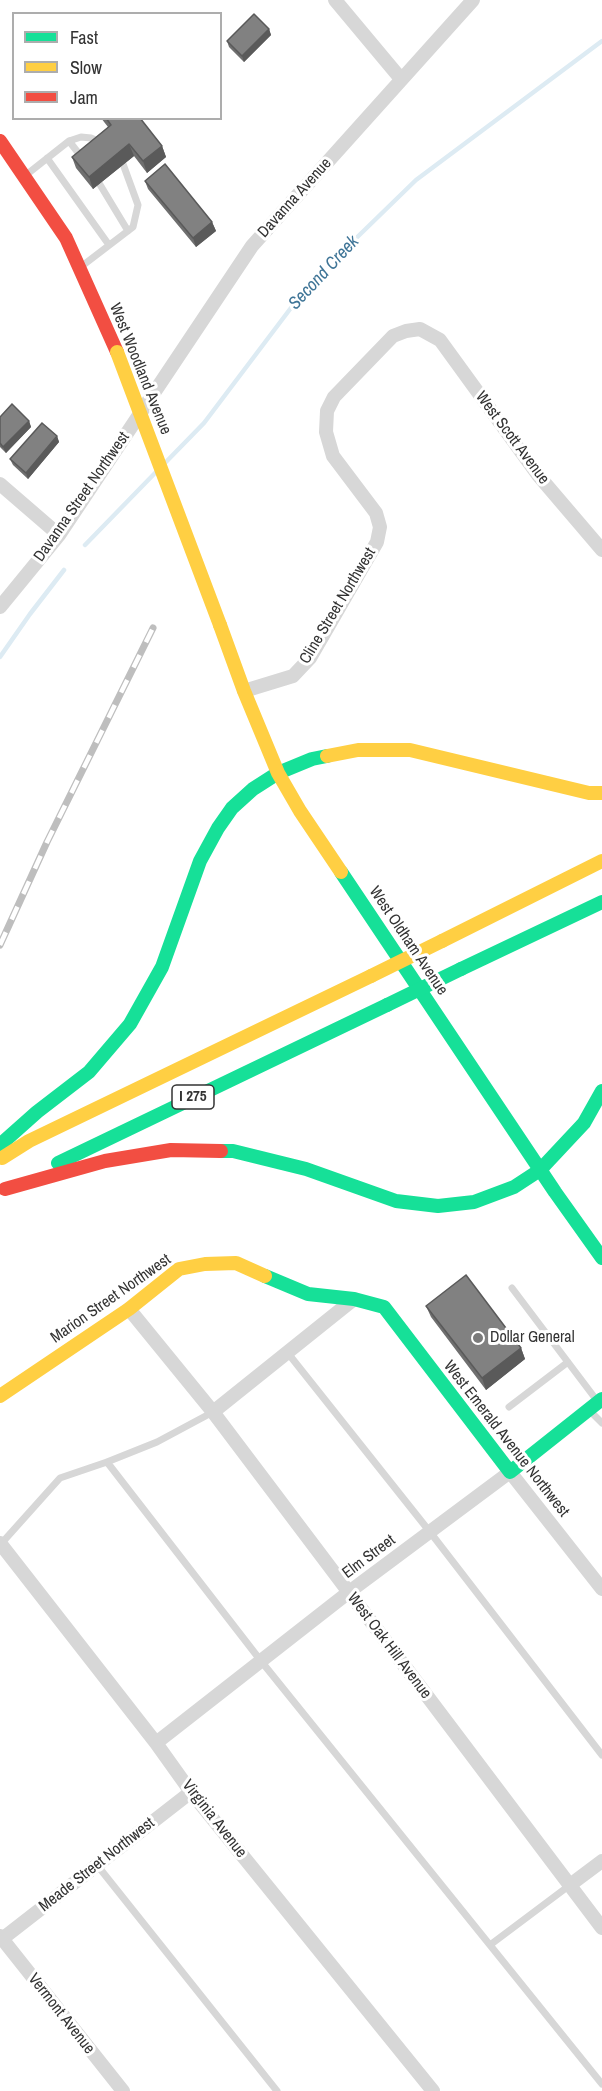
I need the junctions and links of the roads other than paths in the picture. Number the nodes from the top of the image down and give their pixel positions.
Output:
1 (335, 0) edge
2 (473, 0) edge
3 (401, 79) junction
4 (0, 141) edge
5 (69, 141) junction
6 (105, 145) edge
7 (47, 158) junction
8 (84, 162) edge
9 (123, 164) edge
10 (25, 176) junction
11 (99, 183) edge
12 (128, 231) junction
13 (109, 245) junction
14 (80, 268) junction
15 (420, 330) joint
16 (140, 414) joint
17 (0, 484) edge
18 (59, 535) junction
19 (602, 550) edge
20 (0, 607) edge
21 (220, 624) joint
22 (244, 691) junction
23 (278, 773) junction
24 (602, 793) edge
25 (602, 861) edge
26 (602, 902) edge
27 (602, 1091) edge
28 (0, 1144) edge
29 (0, 1158) edge
30 (540, 1170) junction
31 (2, 1191) edge
32 (602, 1258) edge
33 (512, 1288) dead end
34 (354, 1299) junction
35 (384, 1308) joint
36 (129, 1309) junction
37 (287, 1352) junction
38 (568, 1362) junction
39 (0, 1396) edge
40 (596, 1403) edge
41 (509, 1407) dead end
42 (213, 1412) junction
43 (602, 1423) edge
44 (107, 1462) junction
45 (510, 1472) junction
46 (430, 1532) junction
47 (0, 1544) edge
48 (602, 1589) edge
49 (349, 1592) junction
50 (261, 1661) junction
51 (156, 1743) junction
52 (602, 1755) edge
53 (191, 1792) junction
54 (602, 1861) edge
55 (97, 1865) junction
56 (570, 1885) junction
57 (602, 1928) edge
58 (1, 1937) edge
59 (490, 1945) junction
60 (602, 2084) edge
61 (123, 2091) edge
62 (277, 2091) edge
63 (433, 2091) edge

1 - 3 street
2 - 3 street, Davanna Avenue
3 - 16 street, Davanna Avenue
4 - 10 main road, West Woodland Avenue
5 - 6 lane
5 - 7 lane
5 - 8 lane
7 - 10 lane
7 - 13 lane
9 - 12 lane
10 - 14 main road, West Woodland Avenue
11 - 12 lane
12 - 13 lane
13 - 14 lane
14 - 21 main road, West Woodland Avenue, bridge
15 - 19 street, West Scott Avenue
15 - 22 street, Cline Street Northwest
16 - 18 street, Davanna Street Northwest
17 - 18 street
18 - 20 street, Davanna Street Northwest
21 - 22 main road, West Oldham Avenue
22 - 23 main road, West Oldham Avenue
23 - 24 main road
23 - 28 main road
23 - 30 main road, West Oldham Avenue
25 - 29 main road, I 275, bridge
26 - 31 main road, I 275, bridge
27 - 30 main road
30 - 31 main road
30 - 32 main road, West Oldham Avenue
33 - 38 lane
34 - 35 main road, Marion Street Northwest
34 - 36 main road, Marion Street Northwest
34 - 37 street
35 - 45 main road, West Emerald Avenue Northwest
36 - 39 main road, Marion Street Northwest
36 - 42 street, West Oak Hill Avenue
37 - 42 street
37 - 46 lane
38 - 40 lane
38 - 41 lane
40 - 43 lane
40 - 45 main road, Elm Street
42 - 44 lane
42 - 49 street, West Oak Hill Avenue
44 - 47 lane
44 - 50 lane
45 - 46 street, Elm Street
45 - 48 street, West Emerald Avenue Northwest
46 - 49 street, Elm Street
46 - 52 lane
47 - 51 street, Virginia Avenue
49 - 50 street, Elm Street
49 - 56 street, West Oak Hill Avenue
50 - 51 street, Elm Street
50 - 59 lane
51 - 53 street, Virginia Avenue
53 - 55 street, Meade Street Northwest
53 - 63 street, Virginia Avenue
54 - 56 street
55 - 58 street, Meade Street Northwest
55 - 62 lane
56 - 57 street, West Oak Hill Avenue
56 - 59 lane
58 - 61 street, Vermont Avenue
59 - 60 lane

